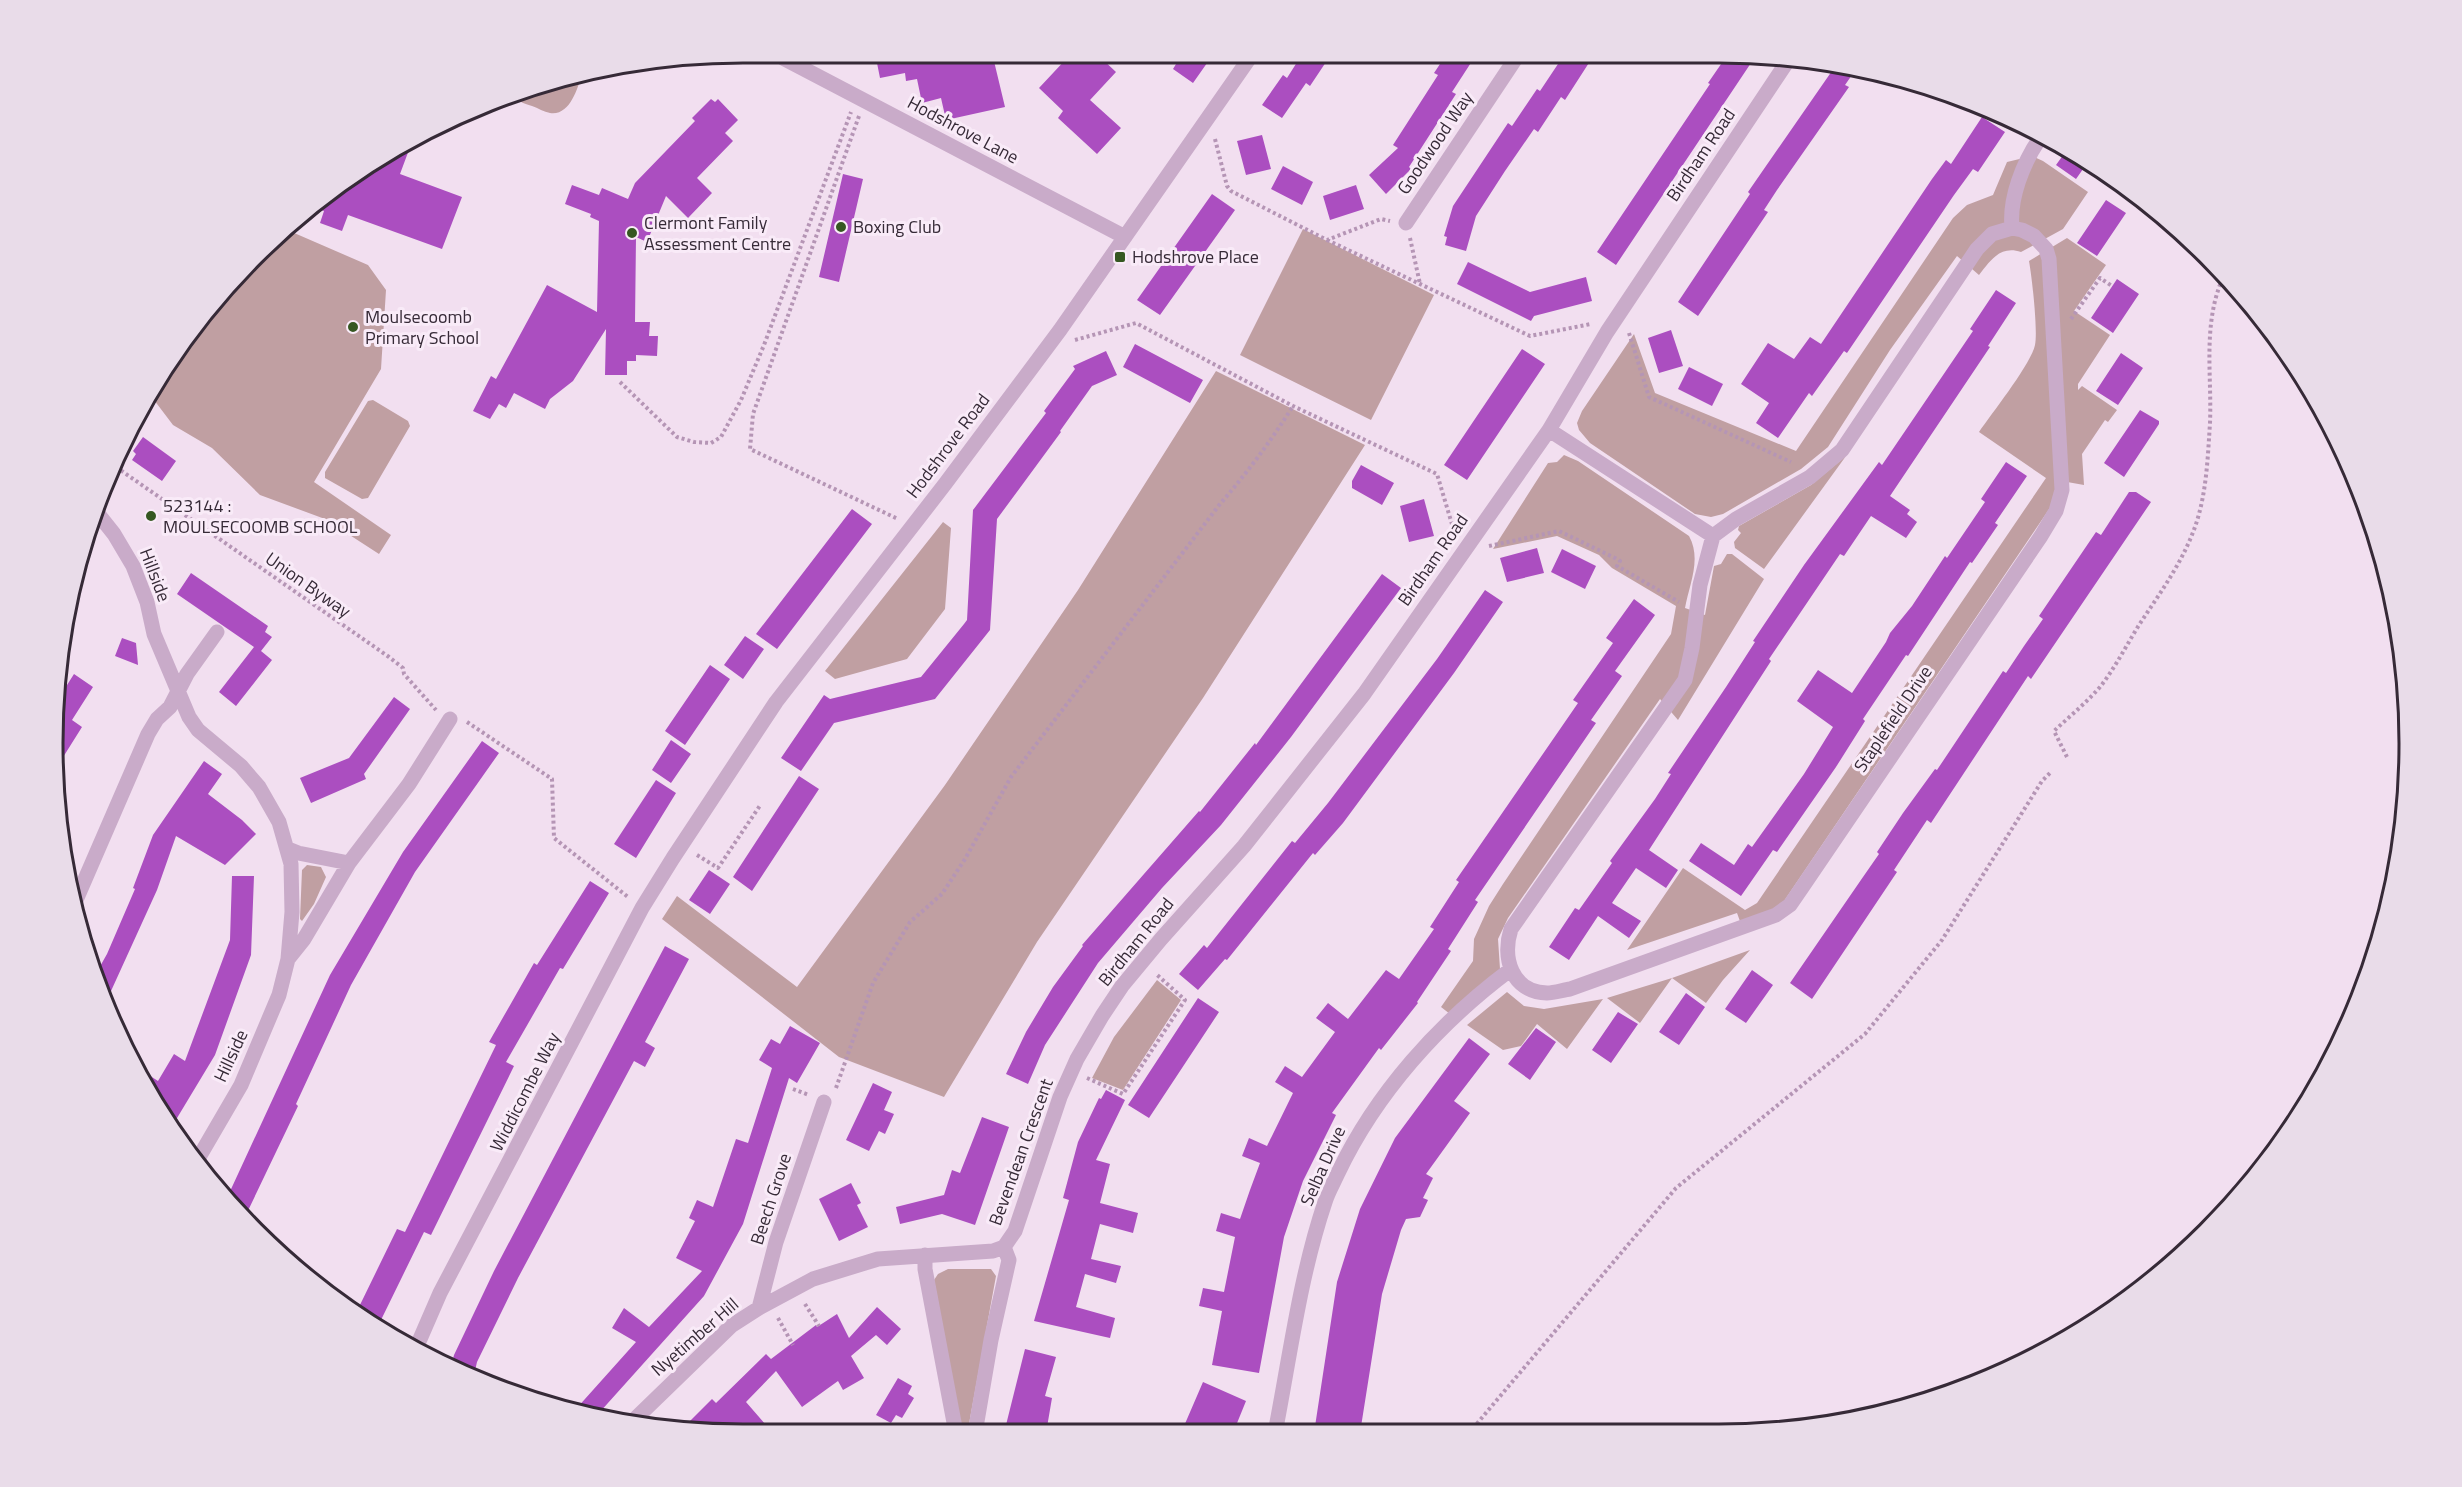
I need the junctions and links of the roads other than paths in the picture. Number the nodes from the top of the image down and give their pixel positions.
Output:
1 (793, 63) edge
2 (1246, 63) edge
3 (1513, 63) edge
4 (1784, 66) edge
5 (2037, 143) edge
6 (1406, 223) road end
7 (2013, 228) junction
8 (1125, 237) junction
9 (1549, 430) junction
10 (102, 518) edge
11 (1713, 536) junction
12 (217, 632) dead end
13 (178, 694) junction
14 (447, 717) road end
15 (288, 849) junction
16 (673, 858) joint
17 (350, 863) junction
18 (79, 891) edge
19 (288, 959) junction
20 (1510, 970) junction
21 (1077, 1059) joint
22 (824, 1102) road end
23 (201, 1154) edge
24 (1004, 1247) junction
25 (925, 1255) junction
26 (759, 1308) junction
27 (419, 1341) edge
28 (639, 1415) edge
29 (954, 1424) edge
30 (977, 1424) edge
31 (1277, 1424) edge

1 - 8 street, Hodshrove Lane
2 - 8 street, Hodshrove Road
3 - 6 street, Goodwood Way
4 - 9 street, Birdham Road
5 - 7 street
7 - 11 street
7 - 20 street, Staplefield Drive
8 - 16 street, Hodshrove Road
9 - 11 street
9 - 21 street, Birdham Road
10 - 13 street, Hillside
11 - 20 street
12 - 13 street
13 - 15 street, Hillside
13 - 18 street
14 - 17 street, Hillside
15 - 17 street
15 - 19 street, Hillside
16 - 27 street, Widdicombe Way
17 - 19 street, Hillside
19 - 23 street, Hillside
20 - 31 street, Selba Drive
21 - 24 street, Bevendean Crescent
22 - 26 street, Beech Grove
24 - 25 street, Nyetimber Hill
24 - 30 street, Bevendean Crescent
25 - 26 street, Nyetimber Hill
25 - 29 street
26 - 28 street, Nyetimber Hill

